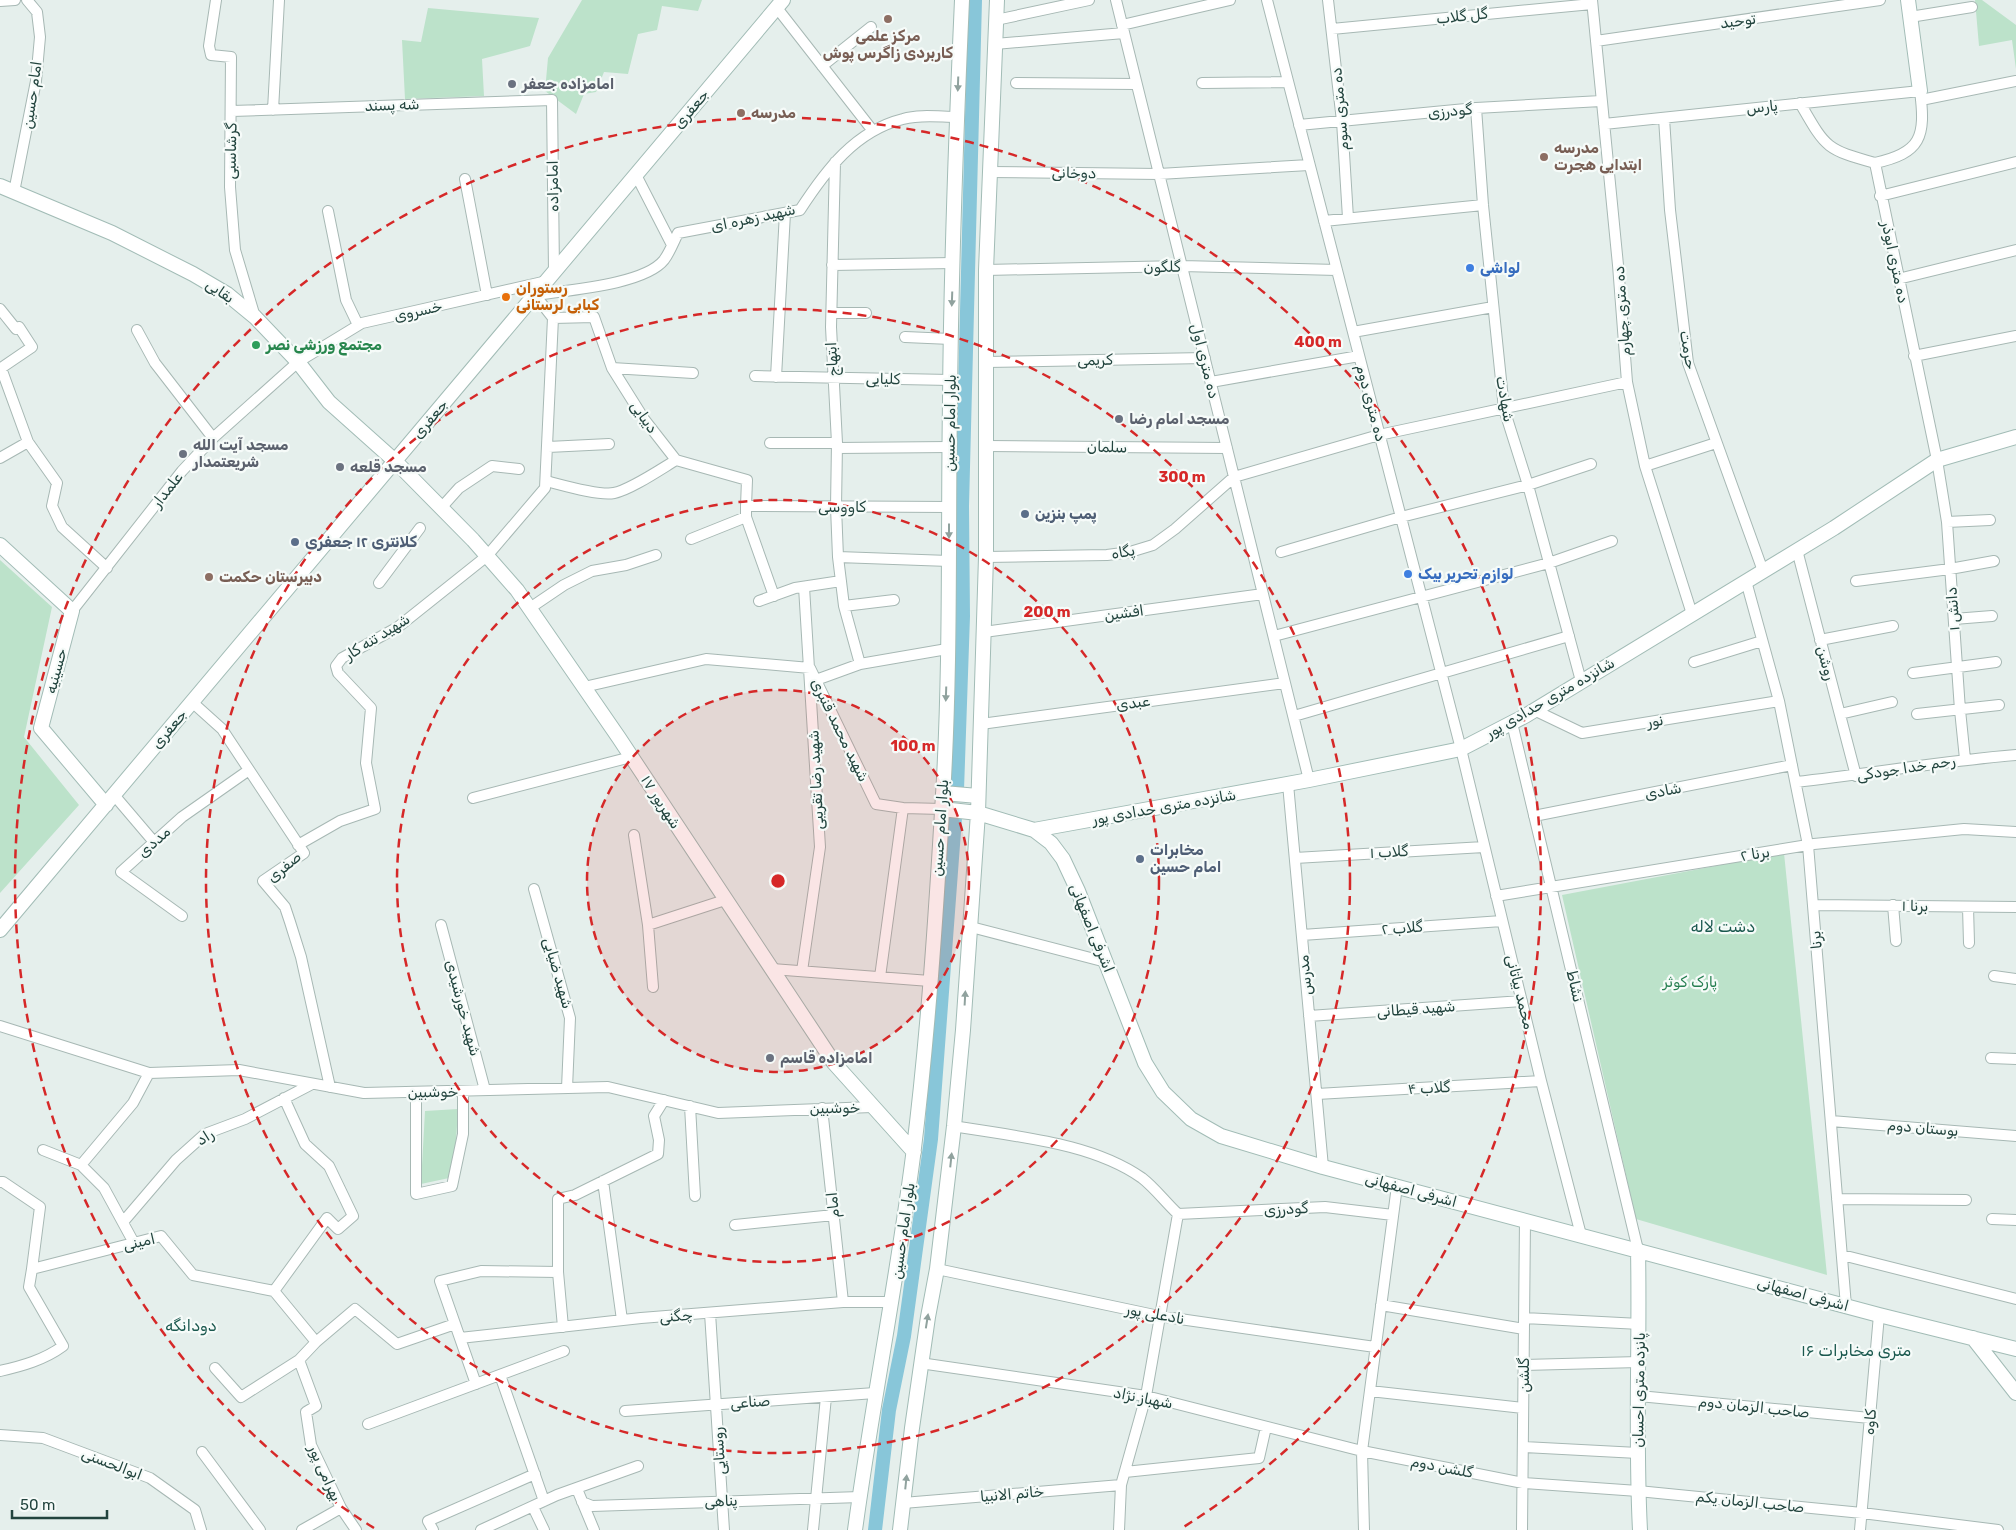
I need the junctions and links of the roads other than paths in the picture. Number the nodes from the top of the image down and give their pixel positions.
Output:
1 (15, 0) edge
2 (27, 0) edge
3 (216, 0) edge
4 (279, 0) edge
5 (962, 0) edge
6 (996, 0) edge
7 (1089, 0) edge
8 (1116, 0) edge
9 (1230, 0) edge
10 (1267, 0) edge
11 (1328, 0) edge
12 (1880, 0) edge
13 (1908, 0) edge
14 (0, 1) edge
15 (1592, 2) edge
16 (780, 4) edge
17 (1972, 7) dead end
18 (1910, 17) junction
19 (996, 20) junction
20 (871, 28) dead end
21 (1123, 29) junction
22 (1332, 29) junction
23 (1596, 41) junction
24 (995, 44) junction
25 (822, 66) junction
26 (2016, 81) edge
27 (1202, 82) dead end
28 (1288, 82) junction
29 (1016, 83) dead end
30 (1136, 84) junction
31 (1920, 96) junction
32 (552, 100) joint
33 (1601, 101) junction
34 (1800, 103) junction
35 (1476, 108) junction
36 (273, 110) junction
37 (232, 111) junction
38 (957, 117) junction
39 (1664, 118) junction
40 (1342, 121) junction
41 (1604, 124) junction
42 (1299, 125) junction
43 (873, 132) junction
44 (835, 162) junction
45 (2016, 162) edge
46 (1875, 163) junction
47 (1309, 165) junction
48 (989, 172) junction
49 (1159, 174) junction
50 (636, 175) junction
51 (465, 179) dead end
52 (0, 186) edge
53 (14, 192) junction
54 (1880, 196) junction
55 (1483, 205) junction
56 (328, 211) dead end
57 (785, 213) junction
58 (1348, 218) junction
59 (1324, 220) junction
60 (672, 246) junction
61 (2016, 250) edge
62 (953, 264) junction
63 (832, 265) junction
64 (1182, 266) junction
65 (986, 270) junction
66 (1337, 270) junction
67 (551, 276) junction
68 (1898, 279) junction
69 (487, 295) junction
70 (535, 295) junction
71 (1493, 307) junction
72 (0, 309) edge
73 (832, 313) junction
74 (866, 313) dead end
75 (255, 317) junction
76 (553, 318) junction
77 (358, 325) junction
78 (137, 330) dead end
79 (1353, 332) junction
80 (2016, 336) edge
81 (905, 337) dead end
82 (951, 339) junction
83 (1359, 356) junction
84 (1914, 356) junction
85 (1205, 358) junction
86 (298, 362) junction
87 (986, 362) junction
88 (612, 368) junction
89 (693, 373) dead end
90 (755, 376) dead end
91 (776, 377) junction
92 (834, 378) junction
93 (950, 380) junction
94 (1210, 382) junction
95 (1627, 382) junction
96 (1504, 409) junction
97 (1380, 435) junction
98 (2016, 437) edge
99 (213, 438) junction
100 (28, 442) junction
101 (770, 443) dead end
102 (1716, 443) junction
103 (609, 444) dead end
104 (837, 446) junction
105 (987, 446) junction
106 (548, 447) junction
107 (949, 447) junction
108 (1227, 448) junction
109 (0, 458) edge
110 (676, 460) junction
111 (1937, 460) junction
112 (395, 461) junction
113 (1591, 464) dead end
114 (1645, 466) junction
115 (519, 469) dead end
116 (1234, 477) junction
117 (546, 481) junction
118 (1528, 485) junction
119 (746, 506) junction
120 (836, 507) junction
121 (949, 507) junction
122 (441, 508) junction
123 (1401, 517) junction
124 (746, 518) junction
125 (1990, 520) dead end
126 (1947, 522) junction
127 (420, 528) dead end
128 (691, 539) dead end
129 (1612, 541) dead end
130 (0, 545) edge
131 (1797, 550) junction
132 (1281, 552) dead end
133 (656, 555) dead end
134 (487, 556) junction
135 (838, 557) junction
136 (986, 557) junction
137 (1994, 560) dead end
138 (949, 562) junction
139 (1549, 563) junction
140 (108, 568) junction
141 (1950, 569) junction
142 (1762, 571) junction
143 (841, 580) junction
144 (1856, 581) dead end
145 (1746, 582) junction
146 (378, 583) dead end
147 (804, 587) junction
148 (1263, 594) junction
149 (774, 596) junction
150 (1422, 598) junction
151 (894, 600) dead end
152 (759, 601) dead end
153 (844, 606) junction
154 (530, 608) junction
155 (72, 611) junction
156 (1692, 614) junction
157 (1992, 616) dead end
158 (1954, 619) junction
159 (1893, 626) dead end
160 (984, 632) junction
161 (1274, 636) junction
162 (1569, 636) junction
163 (1820, 640) junction
164 (1762, 641) junction
165 (948, 649) junction
166 (1694, 662) dead end
167 (1996, 662) dead end
168 (860, 664) junction
169 (810, 668) junction
170 (1957, 668) junction
171 (1441, 673) junction
172 (1913, 673) dead end
173 (816, 680) junction
174 (1581, 682) junction
175 (1285, 683) junction
176 (584, 687) junction
177 (1779, 701) junction
178 (192, 702) junction
179 (1892, 702) dead end
180 (1999, 705) dead end
181 (1534, 710) junction
182 (1960, 710) junction
183 (1840, 714) junction
184 (1917, 714) dead end
185 (1294, 716) junction
186 (1512, 723) junction
187 (981, 724) junction
188 (1461, 749) junction
189 (2016, 754) edge
190 (632, 757) junction
191 (1965, 759) junction
192 (1792, 765) junction
193 (249, 770) junction
194 (1856, 776) junction
195 (1309, 780) junction
196 (1796, 782) junction
197 (1288, 784) junction
198 (943, 793) junction
199 (978, 796) junction
200 (473, 798) dead end
201 (110, 800) junction
202 (903, 808) junction
203 (942, 809) junction
204 (978, 813) junction
205 (1534, 816) junction
206 (1034, 830) junction
207 (2016, 832) edge
208 (634, 835) dead end
209 (154, 842) junction
210 (298, 845) junction
211 (1808, 845) junction
212 (1484, 847) junction
213 (1294, 858) junction
214 (1551, 887) junction
215 (534, 889) dead end
216 (1496, 896) junction
217 (726, 900) junction
218 (1813, 905) junction
219 (1894, 906) junction
220 (1968, 907) junction
221 (2016, 907) edge
222 (182, 916) dead end
223 (1502, 921) junction
224 (648, 924) junction
225 (441, 925) dead end
226 (971, 927) junction
227 (0, 930) edge
228 (1302, 934) junction
229 (1896, 941) dead end
230 (1969, 943) dead end
231 (1106, 962) junction
232 (772, 969) junction
233 (802, 971) junction
234 (1994, 976) dead end
235 (880, 977) junction
236 (2016, 979) edge
237 (930, 981) junction
238 (653, 987) dead end
239 (1522, 1001) junction
240 (1309, 1016) junction
241 (0, 1026) edge
242 (1991, 1058) dead end
243 (2016, 1059) edge
244 (149, 1073) junction
245 (1541, 1082) junction
246 (312, 1084) junction
247 (330, 1087) junction
248 (568, 1088) junction
249 (485, 1090) junction
250 (463, 1091) junction
251 (416, 1092) junction
252 (1316, 1094) junction
253 (284, 1098) junction
254 (664, 1100) junction
255 (690, 1106) junction
256 (872, 1107) junction
257 (822, 1108) junction
258 (1831, 1121) junction
259 (954, 1126) junction
260 (2016, 1136) edge
261 (43, 1150) dead end
262 (914, 1152) junction
263 (81, 1165) junction
264 (1323, 1167) junction
265 (603, 1181) junction
266 (0, 1182) edge
267 (1397, 1186) junction
268 (695, 1196) dead end
269 (1837, 1199) junction
270 (1966, 1200) dead end
271 (1178, 1214) junction
272 (834, 1215) junction
273 (1393, 1215) junction
274 (1992, 1219) dead end
275 (1525, 1220) junction
276 (2016, 1220) edge
277 (123, 1222) junction
278 (735, 1225) dead end
279 (1581, 1235) junction
280 (134, 1243) junction
281 (1638, 1250) junction
282 (1842, 1255) junction
283 (32, 1269) junction
284 (937, 1269) junction
285 (558, 1272) junction
286 (274, 1291) junction
287 (2016, 1299) edge
288 (843, 1302) junction
289 (892, 1302) junction
290 (1381, 1305) junction
291 (1846, 1306) junction
292 (710, 1313) junction
293 (1879, 1314) junction
294 (1159, 1316) junction
295 (1524, 1318) junction
296 (622, 1320) junction
297 (455, 1324) junction
298 (1640, 1324) junction
299 (563, 1327) junction
300 (1524, 1329) junction
301 (460, 1338) junction
302 (1973, 1338) junction
303 (316, 1342) junction
304 (1375, 1347) junction
305 (2016, 1349) edge
306 (564, 1351) dead end
307 (299, 1360) junction
308 (1639, 1362) junction
309 (920, 1363) junction
310 (1524, 1365) junction
311 (215, 1368) dead end
312 (0, 1371) edge
313 (500, 1375) junction
314 (476, 1384) junction
315 (1370, 1390) junction
316 (875, 1393) junction
317 (2016, 1393) edge
318 (1146, 1396) junction
319 (1639, 1396) junction
320 (826, 1397) junction
321 (716, 1405) junction
322 (1523, 1408) junction
323 (625, 1411) dead end
324 (1870, 1418) junction
325 (368, 1424) dead end
326 (1266, 1427) junction
327 (0, 1435) edge
328 (1523, 1447) junction
329 (1362, 1451) junction
330 (202, 1452) dead end
331 (1638, 1453) junction
332 (638, 1466) dead end
333 (1125, 1472) junction
334 (535, 1474) junction
335 (1523, 1483) junction
336 (1121, 1485) junction
337 (576, 1489) junction
338 (1638, 1491) junction
339 (860, 1497) junction
340 (816, 1498) junction
341 (544, 1501) junction
342 (722, 1501) junction
343 (582, 1502) junction
344 (903, 1503) junction
345 (533, 1506) junction
346 (340, 1508) junction
347 (1862, 1512) junction
348 (431, 1526) edge
349 (202, 1530) edge
350 (260, 1530) edge
351 (302, 1530) edge
352 (356, 1530) edge
353 (482, 1530) edge
354 (544, 1530) edge
355 (594, 1530) edge
356 (724, 1530) edge
357 (813, 1530) edge
358 (855, 1530) edge
359 (900, 1530) edge
360 (1119, 1530) edge
361 (1364, 1530) edge
362 (1522, 1530) edge
363 (1640, 1530) edge
364 (1860, 1530) edge
365 (1998, 1530) edge

1 - 14 street
2 - 53 street, امام حسین
3 - 37 street, گرشاسبی
4 - 36 street
5 -> 38 main road, بلوار امام حسین
6 - 19 main road
7 - 19 street
8 - 21 street, ده متری اول
9 - 21 street
10 - 28 street, ده متری دوم
11 - 22 street, ده متری سوم
12 - 23 street, توحید
13 - 18 main road
15 - 22 street, گل گلاب
15 - 23 street, ده متری چهارم
16 - 25 street
16 - 50 main road, جعفری
17 - 18 street
18 - 31 main road
19 - 24 main road
20 - 25 street
21 - 24 street
21 - 30 street, ده متری اول
22 - 40 street, ده متری سوم
23 - 33 street, ده متری چهارم
24 - 48 main road
25 - 43 street
26 - 31 street, پارس
27 - 28 street
28 - 42 street, ده متری دوم
29 - 30 street
30 - 49 street, ده متری اول
31 - 34 street, پارس
31 - 46 street
32 - 36 street, شه پسند
32 - 67 street, امامزاده
33 - 35 street, گودرزی
33 - 41 street, ده متری چهارم
34 - 39 street, پارس
34 - 46 street
35 - 40 street, گودرزی
35 - 55 street, شهادت
36 - 37 street, شه پسند
37 - 75 street, گرشاسبی
38 - 43 street, شهید زهره ای
38 - 62 main road, بلوار امام حسین
39 - 41 street, پارس
39 - 102 street, حرمت
40 - 42 street, گودرزی
40 - 58 street, ده متری سوم
41 - 95 street, ده متری چهارم
42 - 47 street, ده متری دوم
43 - 44 street, شهید زهره ای
44 - 57 street, شهید زهره ای
44 - 63 street, ابتهاج
45 - 54 street
46 - 54 street, ده متری ابوذر
47 - 49 street, دوخانی
47 - 59 street, ده متری دوم
48 - 49 street, دوخانی
48 - 65 main road
49 - 64 street, ده متری اول
50 - 60 street
50 - 67 main road, جعفری
51 - 69 street
52 - 53 main road, بقایی
53 - 75 main road, بقایی
54 - 68 street, ده متری ابوذر
55 - 58 street
55 - 71 street, شهادت
56 - 77 street
57 - 60 street, شهید زهره ای
57 - 91 street
58 - 59 street
59 - 66 street, ده متری دوم
60 - 70 street, شهید زهره ای
61 - 68 street
62 - 63 street
62 -> 82 main road, بلوار امام حسین
63 - 73 street, ابتهاج
64 - 65 street, گلگون
64 - 66 street, گلگون
64 - 85 street, ده متری اول
65 - 87 main road
66 - 79 street, ده متری دوم
67 - 69 street, خسروی
67 - 70 main road, جعفری
68 - 84 street, ده متری ابوذر
69 - 77 street, خسروی
70 - 76 street
70 - 112 main road, جعفری
71 - 79 street
71 - 96 street, شهادت
72 - 100 street
73 - 74 street
73 - 92 street, ابتهاج
75 - 86 main road, بقایی
76 - 88 street, دیبایی
76 - 106 street
77 - 86 street, خسروی
78 - 99 street
79 - 83 street, ده متری دوم
80 - 84 street
81 - 82 street
82 - 93 main road, بلوار امام حسین
83 - 94 street
83 - 97 street, ده متری دوم
84 - 111 street, ده متری ابوذر
85 - 87 street, کریمی
85 - 94 street, ده متری اول
86 - 99 street, علمدار
86 - 112 main road, بقایی
87 - 105 main road
88 - 89 street
88 - 110 street, دیبایی
90 - 91 street, کلیایی
91 - 92 street, کلیایی
92 - 93 street, کلیایی
92 - 104 street, ابتهاج
93 - 107 main road, بلوار امام حسین
94 - 108 street, ده متری اول
95 - 96 street
95 - 114 street, ده متری چهارم
96 - 97 street
96 - 118 street, شهادت
97 - 116 street
97 - 123 street, ده متری دوم
98 - 111 main road, شانزده متری حدادی پور
99 - 140 street, علمدار
100 - 109 street
100 - 140 street
101 - 104 street
102 - 114 street
102 - 142 street, حرمت
103 - 106 street
104 - 107 street
104 - 120 street, ابتهاج
105 - 108 street, سلمان
105 - 136 main road
106 - 117 street
107 - 121 main road, بلوار امام حسین
108 - 116 street, ده متری اول
110 - 117 street
110 - 119 street
111 - 126 street, دانش ۱
111 - 131 main road, شانزده متری حدادی پور
112 - 122 main road, ۱۷ شهریور
112 - 178 main road, جعفری
113 - 118 street
114 - 156 street, ده متری چهارم
115 - 122 street
116 - 136 street, پگاه
116 - 148 street, ده متری اول
117 - 134 street
118 - 123 street
118 - 139 street, شهادت
119 - 120 street, کاووسی
119 - 124 street
120 - 121 street, کاووسی
120 - 135 street, ابتهاج
121 -> 138 main road, بلوار امام حسین
122 - 134 main road, ۱۷ شهریور
123 - 132 street
123 - 150 street, ده متری دوم
124 - 128 street
124 - 149 street
125 - 126 street
126 - 141 street, دانش ۱
127 - 146 street
129 - 139 street
130 - 155 main road
131 - 142 main road, شانزده متری حدادی پور
131 - 163 street, روشن
133 - 154 street
134 - 154 main road, ۱۷ شهریور
134 - 210 street, شهید تنه کار
135 - 138 street
135 - 143 street, ابتهاج
136 - 160 main road
137 - 141 street
138 - 165 main road, بلوار امام حسین
139 - 150 street
139 - 162 street, شهادت
140 - 155 street, علمدار
141 - 144 street
141 - 158 street, دانش ۱
142 - 145 main road, شانزده متری حدادی پور
143 - 147 street
143 - 153 street, ابتهاج
145 - 156 main road, شانزده متری حدادی پور
145 - 164 street, برنا
147 - 149 street
147 - 169 street, شهید رضا تقریبی
148 - 160 street, افشین
148 - 161 street, ده متری اول
149 - 152 street
150 - 161 street
150 - 171 street, ده متری دوم
151 - 153 street
153 - 168 street, ابتهاج
154 - 176 main road, ۱۷ شهریور
155 - 201 main road, حسینیه
156 - 174 main road, شانزده متری حدادی پور
157 - 158 street
158 - 170 street, دانش ۱
159 - 163 street
160 - 187 main road
161 - 175 street, ده متری اول
162 - 171 street
162 - 174 street, شهادت
163 - 183 street, روشن
164 - 166 street
164 - 177 street, برنا
165 - 168 street
165 -> 198 main road, بلوار امام حسین
167 - 170 street
168 - 173 street
169 - 173 street, شهید محمد قنبری
169 - 176 street, شهید محمد قنبری
169 - 233 street, شهید رضا تقریبی
170 - 172 street
170 - 182 street, دانش ۱
171 - 185 street
171 - 188 street, ده متری دوم
173 - 202 street, شهید محمد قنبری
174 - 181 main road, شانزده متری حدادی پور
175 - 185 street, ده متری اول
175 - 187 street, عبدی
176 - 190 main road, ۱۷ شهریور
177 - 181 street, نور
177 - 192 street, برنا
178 - 193 street, صفری
178 - 201 main road, جعفری
179 - 183 street
180 - 182 street
181 - 186 main road, شانزده متری حدادی پور
182 - 184 street
182 - 191 street, دانش ۱
183 - 194 street, روشن
185 - 195 street, ده متری اول
186 - 188 main road, شانزده متری حدادی پور
186 - 205 street, نشاط
187 - 199 main road
188 - 195 main road, شانزده متری حدادی پور
188 - 212 street, محمد بیاتانی
189 - 191 street, رحم خدا جودکی
190 - 200 street
190 - 217 main road, ۱۷ شهریور
191 - 194 street, رحم خدا جودکی
192 - 196 street, برنا
192 - 205 street, شادی
193 - 209 street, مددی
193 - 210 street, صفری
194 - 196 street, رحم خدا جودکی
195 - 197 main road, شانزده متری حدادی پور
196 - 211 street, برنا
197 - 206 main road, شانزده متری حدادی پور
197 - 213 street, مدرس
198 - 199 main road
198 - 203 main road, بلوار امام حسین
199 - 204 main road
201 - 209 street
201 - 227 main road, جعفری
202 - 203 street, شهید محمد قنبری
202 - 235 street
203 - 204 main road, اشرفی اصفهانی
203 - 237 main road, بلوار امام حسین
204 - 206 main road, اشرفی اصفهانی
204 - 226 main road
205 - 214 street, نشاط
206 - 231 main road, اشرفی اصفهانی
207 - 211 street, برنا ۲
208 - 224 street
209 - 222 street, مددی
210 - 247 street, صفری
211 - 214 street, برنا ۲
211 - 218 street, برنا
212 - 213 street, گلاب ۱
212 - 216 street, محمد بیاتانی
213 - 228 street, مدرس
214 - 216 street, برنا ۲
214 - 281 street, نشاط
215 - 248 street, شهید ضیایی
216 - 223 street, محمد بیاتانی
217 - 224 street
217 - 232 main road, ۱۷ شهریور
218 - 219 street, برنا ۱
218 - 258 street, برنا
219 - 220 street, برنا ۱
219 - 229 street
220 - 221 street, برنا ۱
220 - 230 street
223 - 228 street, گلاب ۲
223 - 239 street, محمد بیاتانی
224 - 238 street
225 - 249 street, شهید خورشیدی
226 - 231 street
259 -> 226 main road
228 - 240 street, مدرس
231 - 264 main road, اشرفی اصفهانی
232 - 233 street
232 - 256 main road, ۱۷ شهریور
233 - 235 street
234 - 236 street
235 - 237 street
237 - 262 main road, بلوار امام حسین
239 - 240 street, شهید قیطانی
239 - 245 street, محمد بیاتانی
240 - 252 street, مدرس
241 - 244 street, خوشبین
242 - 243 street
244 - 246 street, خوشبین
244 - 263 street
245 - 252 street, گلاب ۴
245 - 279 street, محمد بیاتانی
246 - 247 street, خوشبین
246 - 253 street, راد
247 - 251 street, خوشبین
248 - 249 street, خوشبین
248 - 254 street, خوشبین
249 - 250 street, خوشبین
250 - 251 street, خوشبین
250 - 251 street
252 - 264 street, مدرس
253 - 277 street, راد
253 - 286 street
254 - 255 street, خوشبین
254 - 265 street
255 - 257 street, خوشبین
255 - 268 street
256 - 257 street, خوشبین
256 - 262 main road, ۱۷ شهریور
257 - 272 street, امام
258 - 260 street, بوستان دوم
258 - 269 street, برنا
259 - 271 street
284 -> 259 main road
261 - 263 street
262 - 289 main road, بلوار امام حسین
263 - 277 street
264 - 267 main road, اشرفی اصفهانی
265 - 285 street
265 - 296 street
266 - 283 street
267 - 273 street
267 - 275 main road, اشرفی اصفهانی
269 - 270 street
269 - 282 street, برنا
271 - 273 street, گودرزی
271 - 294 street
272 - 278 street
272 - 288 street, امام
273 - 290 street
274 - 276 street
275 - 279 main road, اشرفی اصفهانی
275 - 295 street, گلشن
277 - 280 street
279 - 281 main road, اشرفی اصفهانی
280 - 283 street, امینی
280 - 286 street, امینی
281 - 291 main road, اشرفی اصفهانی
281 - 298 main road, پانزده متری احسان
282 - 287 street
282 - 291 street, برنا
283 - 312 street
284 - 294 street, نادعلی پور
309 -> 284 main road
285 - 297 street
285 - 299 street
286 - 303 street
288 - 289 street, چگنی
288 - 292 street, چگنی
289 - 316 main road, بلوار امام حسین
290 - 300 street
290 - 304 street
291 - 293 main road, اشرفی اصفهانی
292 - 296 street, چگنی
292 - 321 street, روستایی
293 - 302 main road, اشرفی اصفهانی
293 - 324 street, کاوه
294 - 304 street, نادعلی پور
294 - 318 street
295 - 298 street
295 - 300 street, گلشن
296 - 299 street, چگنی
297 - 301 street
297 - 303 street
298 - 308 main road, پانزده متری احسان
299 - 301 street, چگنی
300 - 310 street, گلشن
301 - 314 street
302 - 305 main road, اشرفی اصفهانی
302 - 317 main road
303 - 307 street
304 - 315 street
306 - 313 street
307 - 311 street
307 - 346 street, بهرامی پور
308 - 310 street
308 - 319 main road, پانزده متری احسان
309 - 318 street, شهباز نژاد
344 -> 309 main road
310 - 322 street, گلشن
313 - 314 street
313 - 334 street
314 - 325 street
315 - 322 street
315 - 329 street
316 - 320 street, صناعی
316 - 339 main road, بلوار امام حسین
318 - 326 street, شهباز نژاد
318 - 333 street
319 - 324 street, صاحب الزمان دوم
319 - 331 main road, پانزده متری احسان
320 - 321 street, صناعی
320 - 340 street
321 - 323 street, صناعی
321 - 342 street, روستایی
322 - 328 street, گلشن
324 - 347 street, کاوه
326 - 329 street, شهباز نژاد
326 - 333 street
327 - 349 street, ابوالحسنی
328 - 331 street
328 - 335 street, گلشن
329 - 335 street, گلشن دوم
329 - 361 street
330 - 350 street
331 - 338 main road, پانزده متری احسان
332 - 337 street
333 - 336 street
334 - 341 street
334 - 348 street
335 - 338 street, گلشن دوم
335 - 362 street, گلشن
336 - 344 street, خاتم الانبیا
336 - 360 street
337 - 341 street
337 - 343 street
338 - 347 street, صاحب الزمان یکم
338 - 363 main road, پانزده متری احسان
339 - 340 street, پناهی
339 - 358 main road, بلوار امام حسین
340 - 342 street, پناهی
340 - 357 street
341 - 345 street
342 - 343 street, پناهی
342 - 356 street, روستایی
343 - 355 street
344 - 359 main road
345 - 353 street
345 - 354 street
346 - 351 street
346 - 352 street, بهرامی پور
347 - 364 street, کاوه
347 - 365 street, صاحب الزمان یکم

